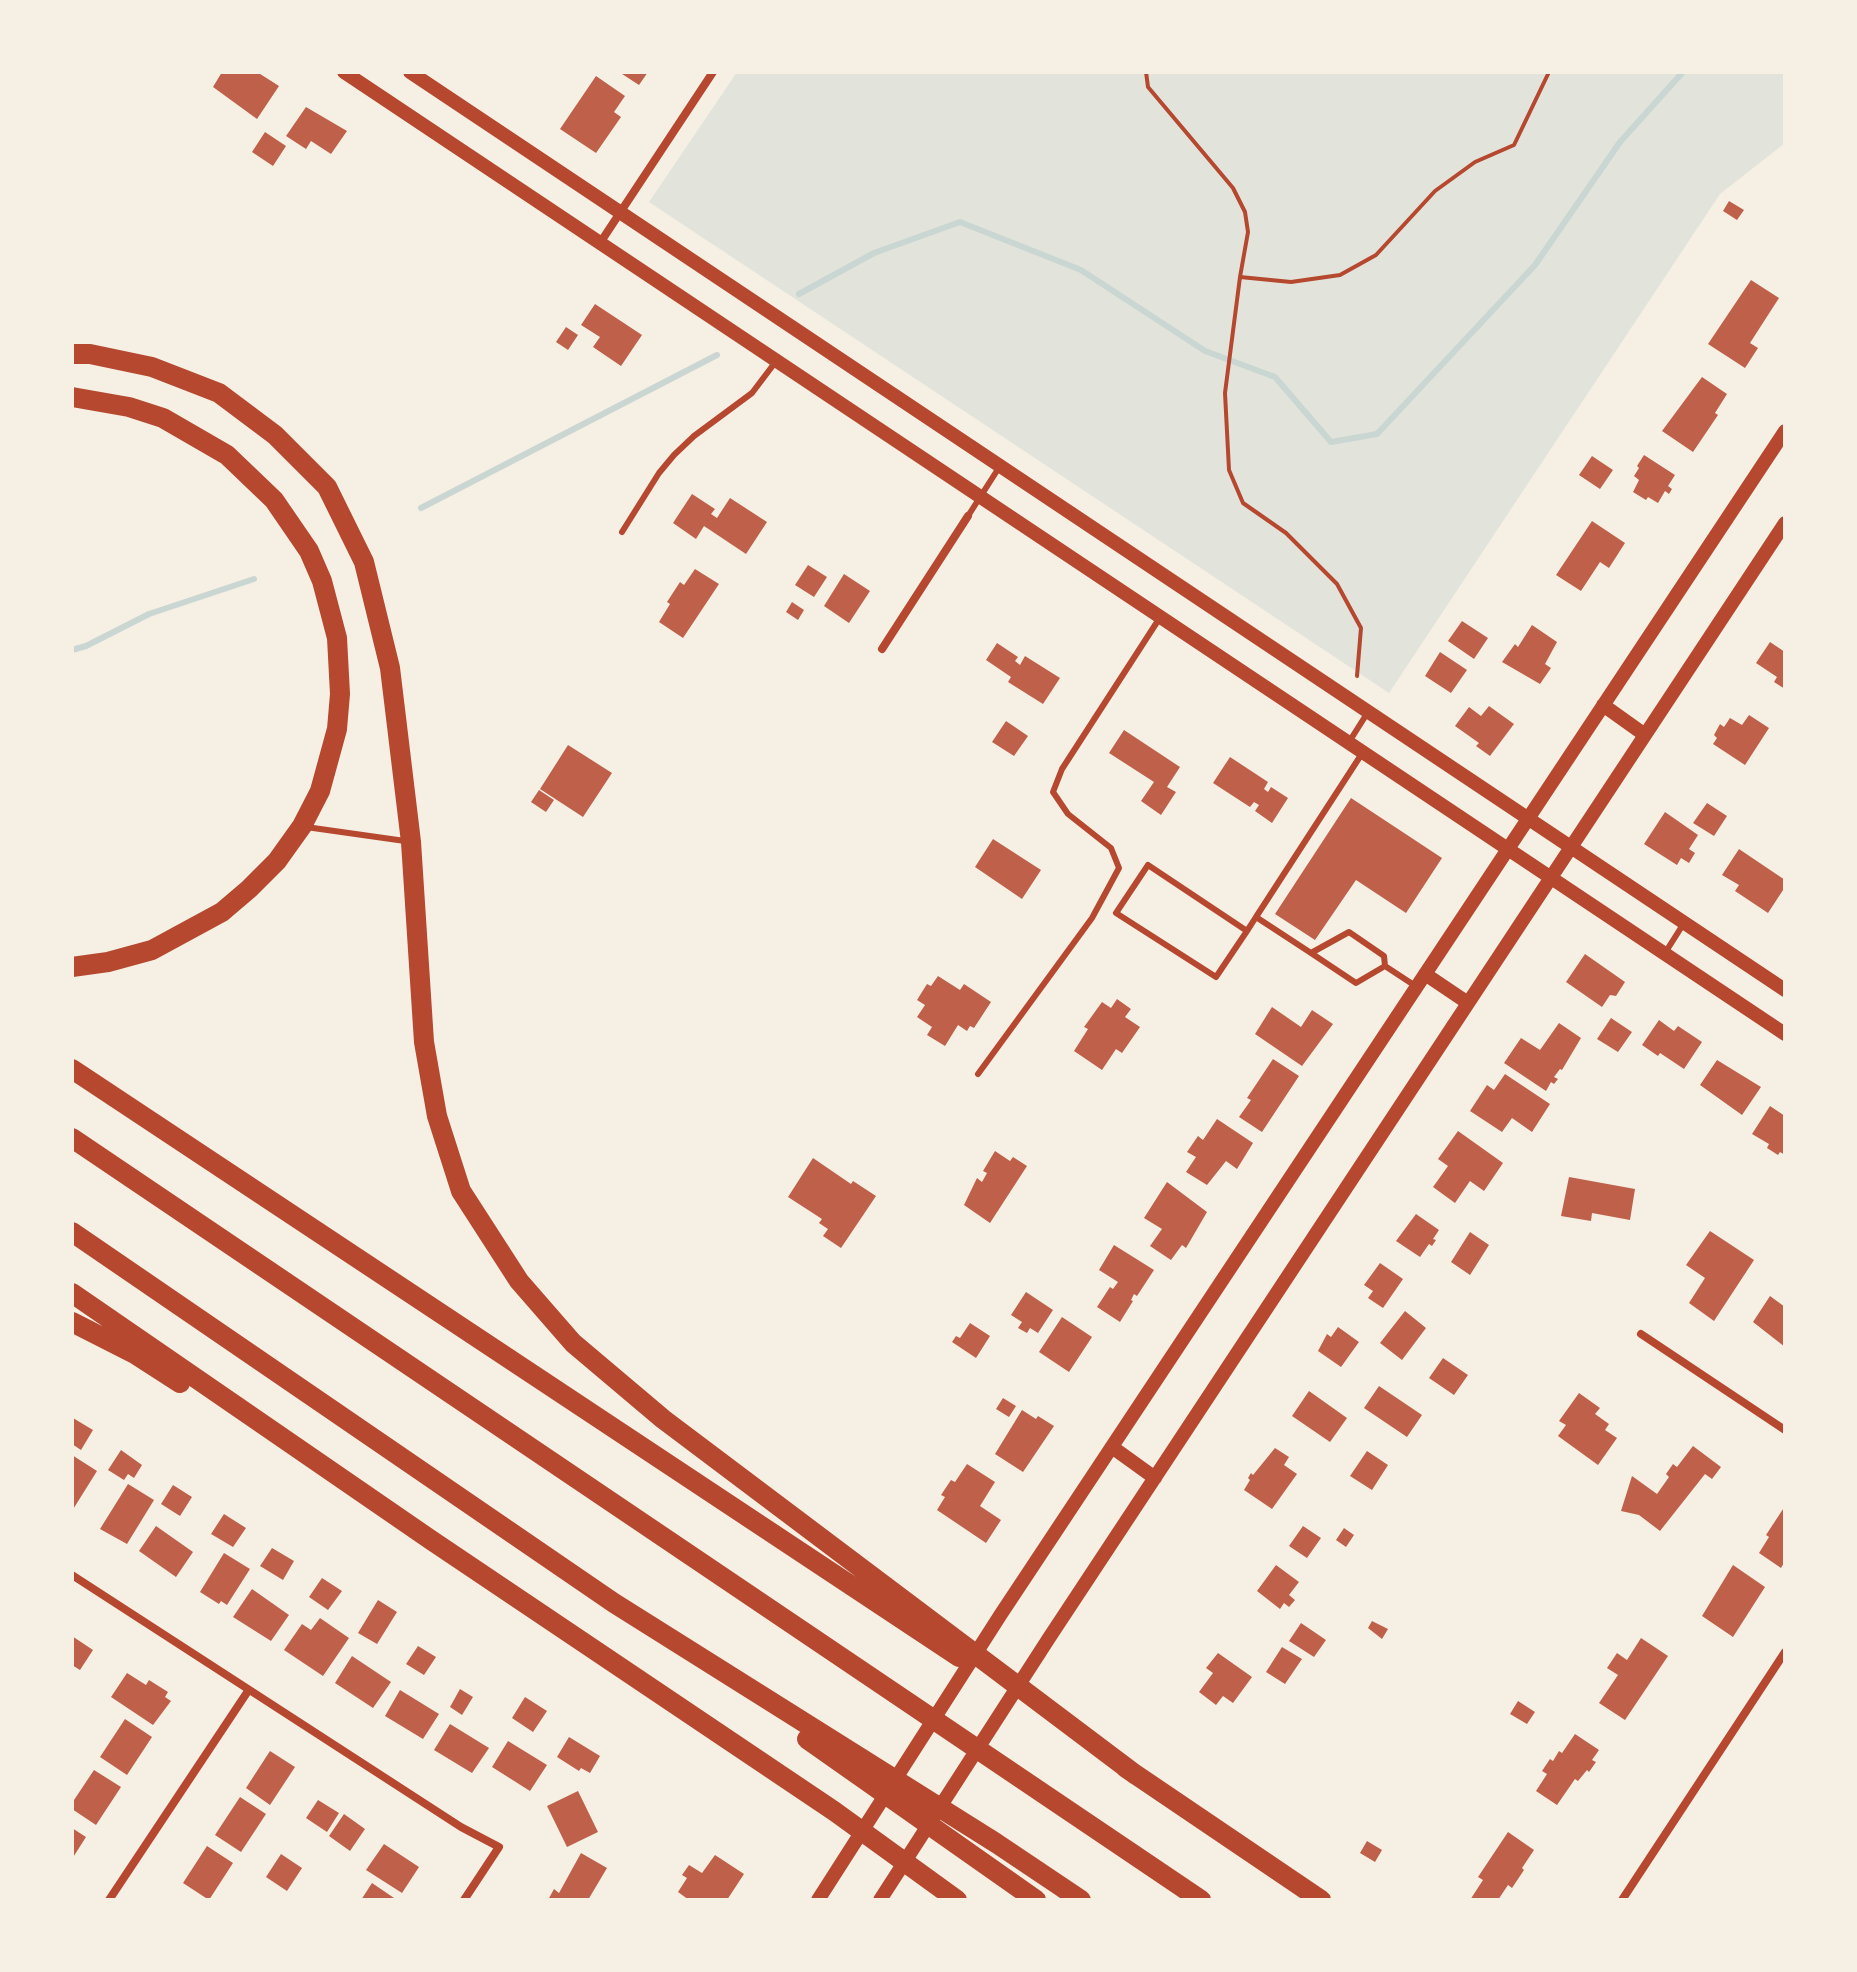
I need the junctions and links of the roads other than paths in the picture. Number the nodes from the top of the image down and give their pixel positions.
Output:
1 (344, 72) edge
2 (410, 72) edge
3 (713, 72) edge
4 (620, 212) junction
5 (600, 243) junction
6 (72, 354) edge
7 (777, 360) junction
8 (72, 397) edge
9 (1785, 431) edge
10 (1000, 466) junction
11 (980, 497) junction
12 (968, 516) joint
13 (1785, 523) edge
14 (622, 532) dead end
15 (1160, 616) junction
16 (882, 649) dead end
17 (1603, 705) junction
18 (1368, 712) junction
19 (1645, 735) junction
20 (1349, 742) junction
21 (1363, 752) junction
22 (1528, 819) junction
23 (302, 826) junction
24 (411, 842) junction
25 (1571, 847) junction
26 (1508, 849) junction
27 (1551, 877) junction
28 (1256, 917) junction
29 (1684, 923) junction
30 (1247, 931) junction
31 (1311, 953) junction
32 (1665, 953) junction
33 (1385, 966) junction
34 (72, 967) edge
35 (1425, 974) junction
36 (1417, 987) junction
37 (1785, 990) edge
38 (1468, 1003) junction
39 (1785, 1034) edge
40 (72, 1069) edge
41 (978, 1074) dead end
42 (72, 1138) edge
43 (72, 1232) edge
44 (72, 1293) edge
45 (72, 1322) edge
46 (1641, 1334) dead end
47 (1785, 1430) edge
48 (1112, 1447) junction
49 (1155, 1478) junction
50 (431, 1540) junction
51 (72, 1575) edge
52 (614, 1603) junction
53 (1785, 1652) edge
54 (248, 1691) junction
55 (1136, 1775) junction
56 (109, 1900) edge
57 (464, 1900) edge
58 (818, 1900) edge
59 (880, 1900) edge
60 (957, 1900) edge
61 (1036, 1900) edge
62 (1081, 1900) edge
63 (1201, 1900) edge
64 (1321, 1900) edge
65 (1622, 1900) edge

1 - 5 street
2 - 4 street
3 - 4 street
4 - 5 street
4 - 10 street
5 - 7 street
6 - 24 highway
7 - 11 street
7 - 14 lane
8 - 23 highway
9 - 17 street
10 - 11 lane
10 - 18 street
11 - 12 lane
11 - 15 street
12 - 16 street
13 - 19 street
15 - 20 street
15 - 41 lane
17 - 19 street
17 - 22 street
18 - 20 lane
18 - 22 street
19 - 25 street
20 - 21 street
21 - 26 street
21 - 28 lane
22 - 25 street
22 - 26 street
23 - 24 lane
23 - 34 highway
24 - 55 highway
25 - 27 street
25 - 29 street
26 - 27 street
26 - 35 street
27 - 32 street
27 - 38 street
28 - 30 lane
28 - 31 lane
29 - 32 lane
29 - 37 street
30 - 30 lane
31 - 33 lane
31 - 33 lane
32 - 39 street
33 - 36 lane
35 - 36 street
35 - 38 street
36 - 48 street
38 - 49 street
40 - 55 highway
42 - 63 highway
43 - 52 highway
44 - 50 highway
45 - 50 highway
46 - 47 street
48 - 49 street
48 - 58 street
49 - 59 street
50 - 60 highway
51 - 54 street
52 - 61 highway
52 - 62 highway
53 - 65 street
54 - 56 street
54 - 57 street
55 - 64 highway

